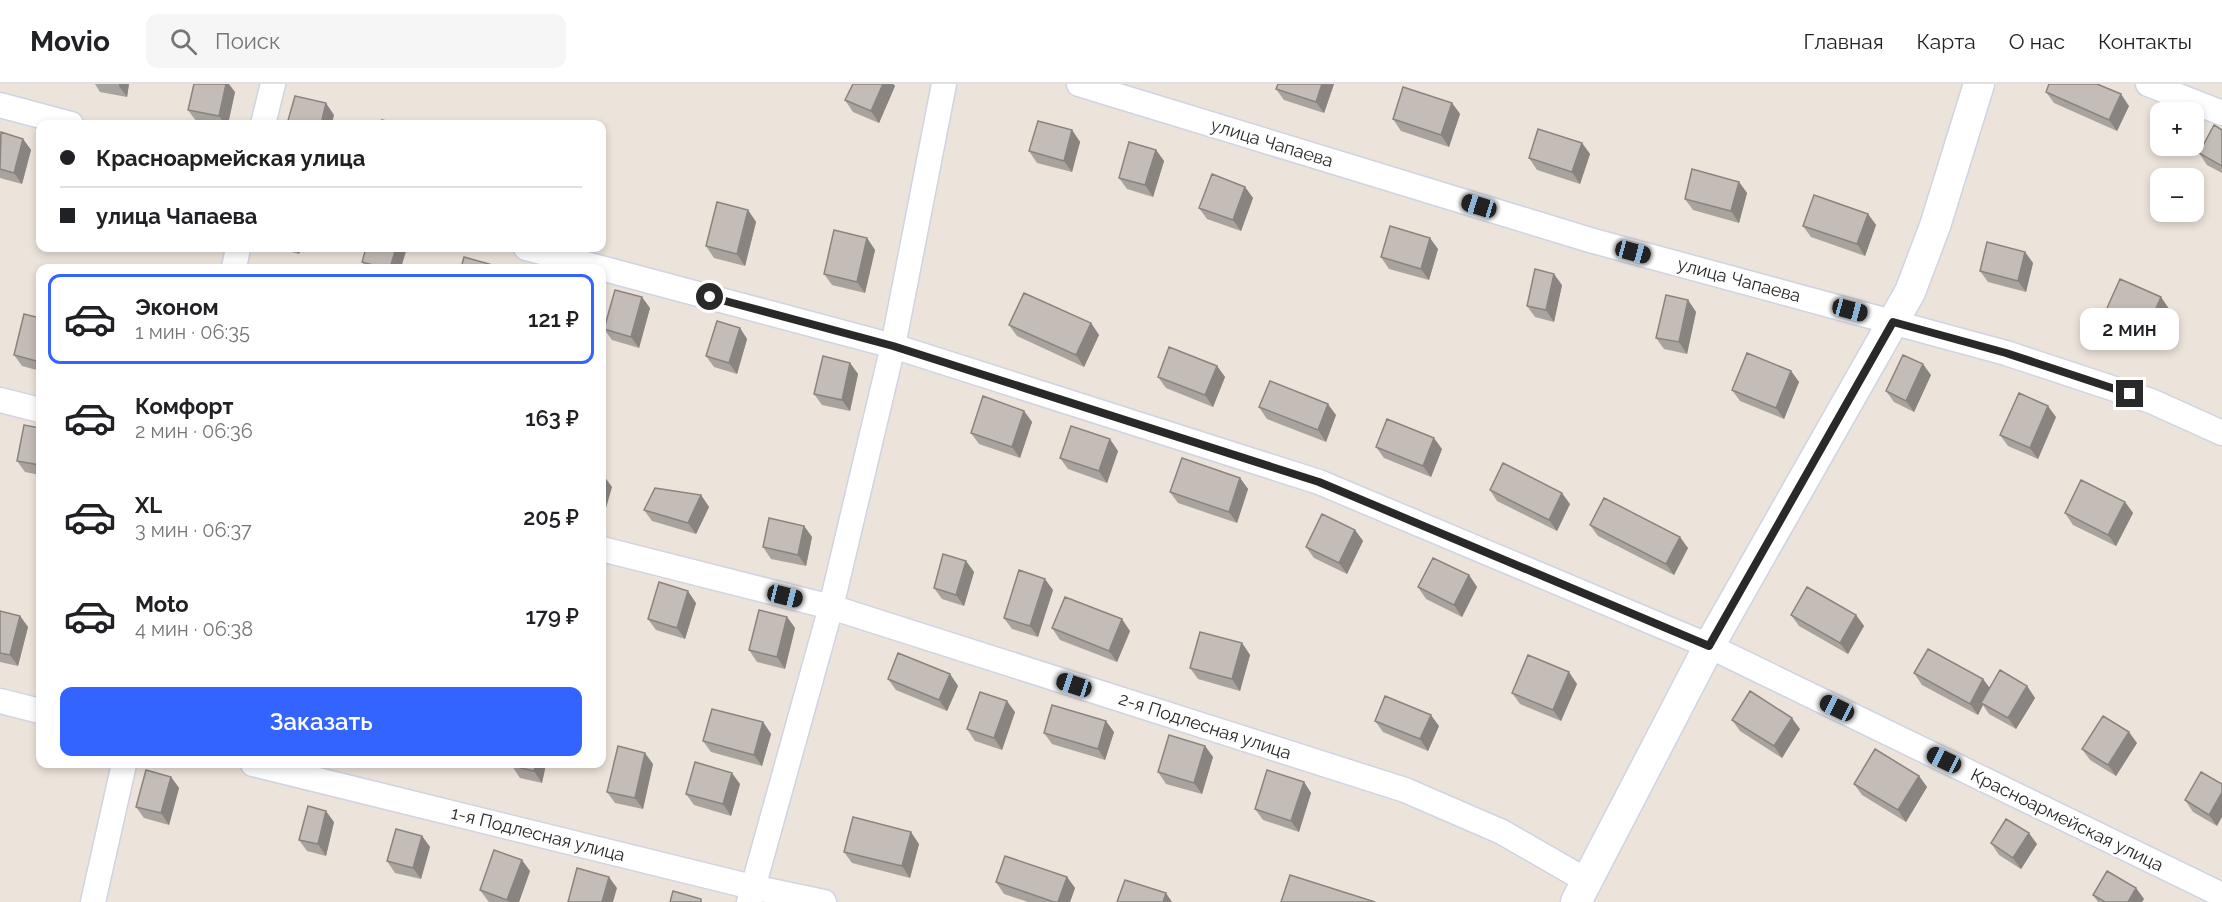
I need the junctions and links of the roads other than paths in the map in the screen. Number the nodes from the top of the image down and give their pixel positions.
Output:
1 (273, 84) edge
2 (944, 84) edge
3 (1079, 84) edge
4 (1979, 84) edge
5 (2148, 84) edge
6 (0, 105) edge
7 (2222, 114) edge
8 (56, 120) edge
9 (264, 120) edge
10 (541, 252) edge
11 (586, 264) edge
12 (606, 269) edge
13 (1893, 322) junction
14 (893, 346) junction
15 (0, 400) edge
16 (36, 409) edge
17 (2222, 433) edge
18 (606, 550) edge
19 (831, 607) junction
20 (1709, 646) junction
21 (0, 701) edge
22 (36, 710) edge
23 (123, 768) edge
24 (268, 768) edge
25 (1581, 891) edge
26 (751, 894) edge
27 (2222, 895) edge
28 (93, 902) edge
29 (824, 902) edge

1 - 9 street
2 - 14 street
3 - 13 street, улица Чапаева
4 - 13 street
5 - 7 street
6 - 8 street
10 - 11 street, Красноармейская улица
12 - 14 street, Красноармейская улица
13 - 17 street, улица Чапаева
13 - 20 street
14 - 19 street
14 - 20 street, Красноармейская улица
15 - 16 street
18 - 19 street, 2-я Подлесная улица
19 - 25 street, 2-я Подлесная улица
19 - 26 street
20 - 25 street
20 - 27 street, Красноармейская улица
21 - 22 street
23 - 28 street
24 - 26 street, 1-я Подлесная улица
26 - 29 street, 1-я Подлесная улица

